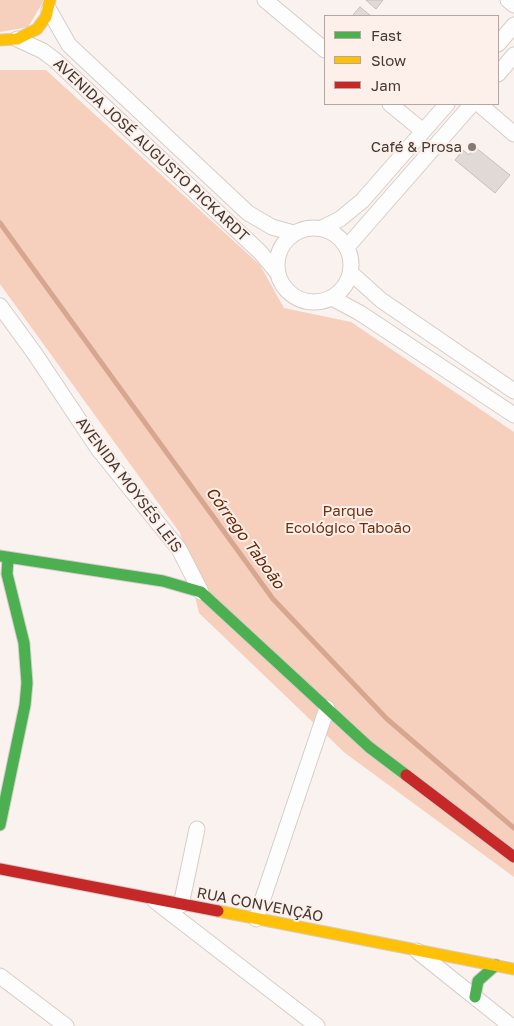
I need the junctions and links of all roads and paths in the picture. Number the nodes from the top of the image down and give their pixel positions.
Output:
1 (265, 0) edge
2 (508, 0) edge
3 (50, 5) edge
4 (514, 5) edge
5 (514, 25) edge
6 (5, 40) edge
7 (499, 43) edge
8 (324, 49) edge
9 (514, 55) edge
10 (499, 73) edge
11 (391, 105) edge
12 (446, 105) edge
13 (471, 105) edge
14 (480, 105) edge
15 (424, 131) junction
16 (514, 134) edge
17 (322, 228) junction
18 (293, 233) junction
19 (347, 247) junction
20 (277, 272) junction
21 (351, 273) junction
22 (332, 298) junction
23 (0, 306) edge
24 (514, 391) edge
25 (514, 415) edge
26 (3, 554) edge
27 (201, 592) junction
28 (327, 708) junction
29 (0, 825) edge
30 (198, 829) dead end
31 (514, 856) edge
32 (0, 869) edge
33 (154, 900) junction
34 (181, 905) junction
35 (256, 919) junction
36 (414, 949) junction
37 (496, 965) junction
38 (514, 969) edge
39 (0, 976) edge
40 (475, 997) junction
41 (66, 1026) edge
42 (317, 1026) edge
43 (511, 1026) edge

1 - 8 street
2 - 4 street
3 - 6 street
3 - 18 street, AVENIDA JOSÉ AUGUSTO PICKARDT
5 - 7 street
6 - 20 street, AVENIDA JOSÉ AUGUSTO PICKARDT
9 - 10 street
11 - 15 street
12 - 15 street
13 - 19 street
14 - 16 street
15 - 17 street
17 - 18 street
17 - 19 street
18 - 20 street
19 - 21 street
20 - 22 street
21 - 22 street
21 - 24 street
22 - 25 street
23 - 27 street, AVENIDA MOYSÉS LEIS
26 - 27 street
26 - 29 street
27 - 28 street
28 - 31 street
28 - 35 street
30 - 34 street
32 - 33 street, RUA CONVENÇÃO
33 - 34 street, RUA CONVENÇÃO
33 - 42 street
34 - 35 street, RUA CONVENÇÃO
35 - 36 street, RUA CONVENÇÃO
36 - 37 street, RUA CONVENÇÃO
36 - 40 street
37 - 38 street, RUA CONVENÇÃO
37 - 40 street
39 - 41 street
40 - 43 street

